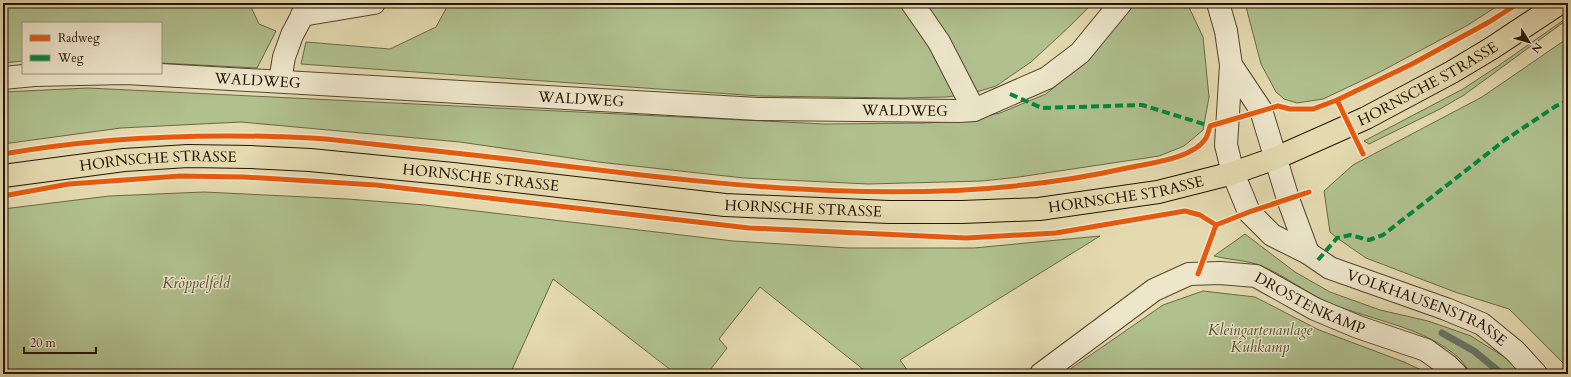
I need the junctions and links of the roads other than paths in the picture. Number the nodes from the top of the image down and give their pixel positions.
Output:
1 (374, 3) edge
2 (912, 3) edge
3 (1121, 3) edge
4 (1218, 3) edge
5 (1560, 3) edge
6 (306, 9) edge
7 (1231, 65) junction
8 (80, 74) edge
9 (145, 74) edge
10 (3, 78) edge
11 (280, 81) junction
12 (974, 110) junction
13 (1276, 158) junction
14 (1233, 173) junction
15 (3, 176) edge
16 (1308, 253) junction
17 (1041, 374) edge
18 (1456, 374) edge
19 (1536, 374) edge

1 - 6 street
2 - 12 street
3 - 12 street, WALDWEG
4 - 7 street
5 - 13 main road, HORNSCHE STRASSE
6 - 11 street
7 - 13 street
7 - 14 street, VOLKHAUSENSTRASSE
8 - 10 street, WALDWEG
9 - 11 street, WALDWEG
11 - 12 street, WALDWEG
13 - 14 main road, HORNSCHE STRASSE
13 - 16 street
14 - 15 main road, HORNSCHE STRASSE
14 - 16 street, VOLKHAUSENSTRASSE
16 - 19 street, VOLKHAUSENSTRASSE
17 - 18 street, DROSTENKAMP

